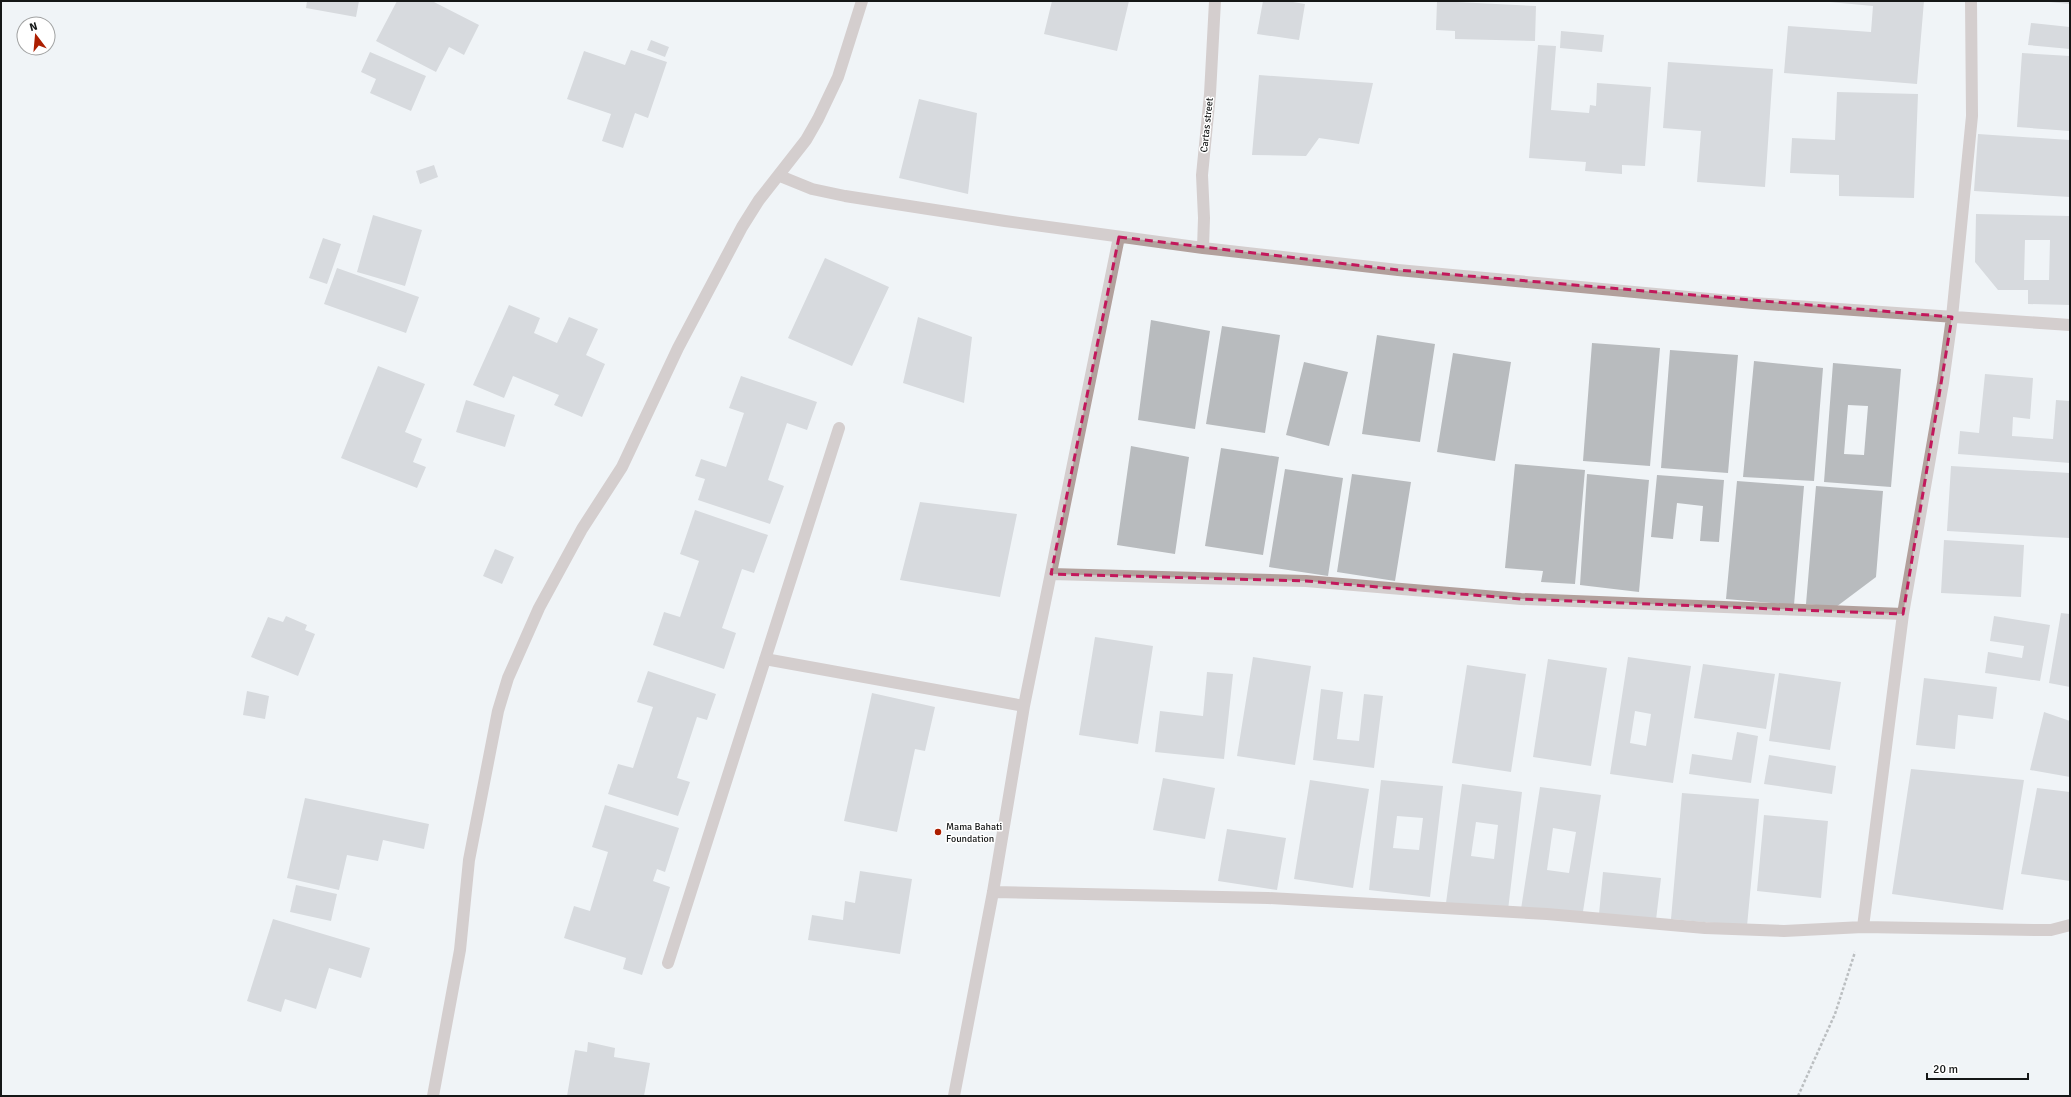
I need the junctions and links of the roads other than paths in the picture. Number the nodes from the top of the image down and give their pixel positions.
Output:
1 (862, 1) edge
2 (1215, 1) edge
3 (1971, 1) edge
4 (780, 176) junction
5 (1119, 237) junction
6 (1203, 248) junction
7 (1952, 317) junction
8 (2070, 325) edge
9 (839, 428) dead end
10 (1051, 574) junction
11 (1904, 614) junction
12 (765, 659) junction
13 (1024, 706) junction
14 (993, 892) junction
15 (2070, 925) edge
16 (1863, 927) junction
17 (668, 963) dead end
18 (433, 1096) edge
19 (954, 1096) edge

1 - 4 street
2 - 6 street, Cartas street
3 - 7 street
4 - 5 street
4 - 18 street
5 - 6 street
5 - 10 street
6 - 7 street
7 - 8 street
7 - 11 street
9 - 12 street
10 - 11 street
10 - 13 street
11 - 16 street
12 - 13 street
12 - 17 street
13 - 14 street
14 - 16 street
14 - 19 street
15 - 16 street

